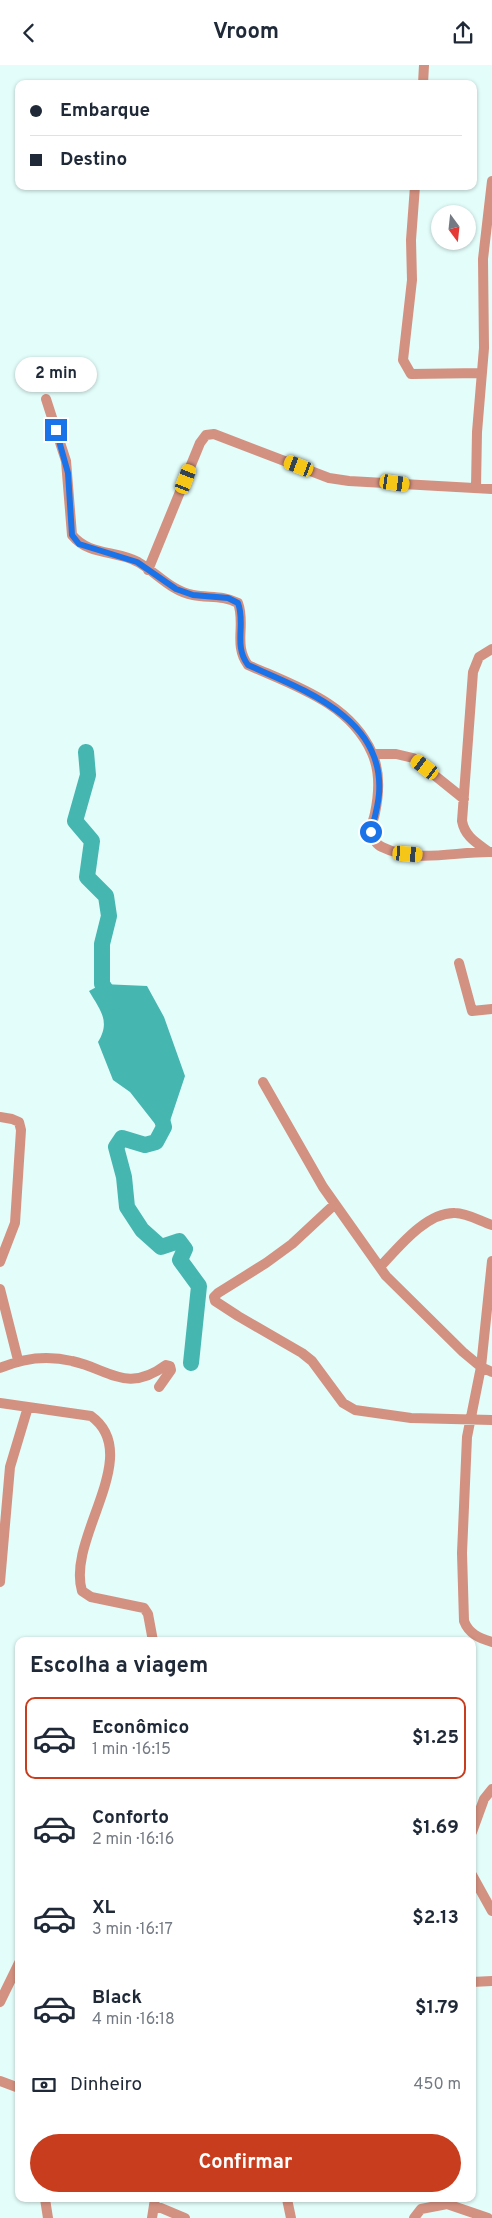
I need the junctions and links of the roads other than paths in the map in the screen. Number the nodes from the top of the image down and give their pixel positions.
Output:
1 (424, 65) edge
2 (423, 80) edge
3 (492, 181) edge
4 (416, 190) edge
5 (482, 373) junction
6 (46, 399) dead end
7 (476, 487) junction
8 (492, 489) edge
9 (148, 570) junction
10 (492, 649) edge
11 (373, 754) junction
12 (464, 799) junction
13 (491, 852) edge
14 (459, 963) dead end
15 (492, 1009) edge
16 (263, 1082) dead end
17 (0, 1117) edge
18 (335, 1204) junction
19 (492, 1225) edge
20 (492, 1261) edge
21 (0, 1262) edge
22 (380, 1267) junction
23 (0, 1289) edge
24 (18, 1361) junction
25 (481, 1367) junction
26 (0, 1368) edge
27 (492, 1372) edge
28 (159, 1387) dead end
29 (0, 1403) edge
30 (28, 1407) junction
31 (471, 1419) junction
32 (492, 1420) edge
33 (0, 1582) edge
34 (153, 1637) edge
35 (492, 1641) edge
36 (492, 1789) edge
37 (476, 1821) edge
38 (476, 1882) edge
39 (492, 1911) edge
40 (15, 1971) edge
41 (492, 1981) edge
42 (476, 1982) edge
43 (0, 2002) edge
44 (0, 2081) edge
45 (15, 2086) edge
46 (45, 2202) edge
47 (155, 2202) edge
48 (288, 2202) edge
49 (48, 2218) edge
50 (152, 2218) edge
51 (185, 2218) edge
52 (291, 2218) edge
53 (414, 2218) edge
54 (488, 2218) edge

1 - 2 street
3 - 5 street
4 - 5 street
5 - 7 street
6 - 9 street
7 - 8 street
7 - 9 street
9 - 11 street
10 - 12 street
11 - 12 street
11 - 13 street
12 - 13 street
14 - 15 street
16 - 18 street
17 - 21 street
18 - 22 street
18 - 31 street
19 - 22 street
20 - 25 street
22 - 25 street
23 - 24 street
24 - 26 street
24 - 28 street
25 - 27 street
25 - 31 street
29 - 30 street
30 - 33 street
30 - 34 street
31 - 32 street
31 - 35 street
36 - 37 street
38 - 39 street
40 - 43 street
41 - 42 street
44 - 45 street
46 - 49 street
47 - 50 street
47 - 51 street
48 - 52 street
53 - 54 street

